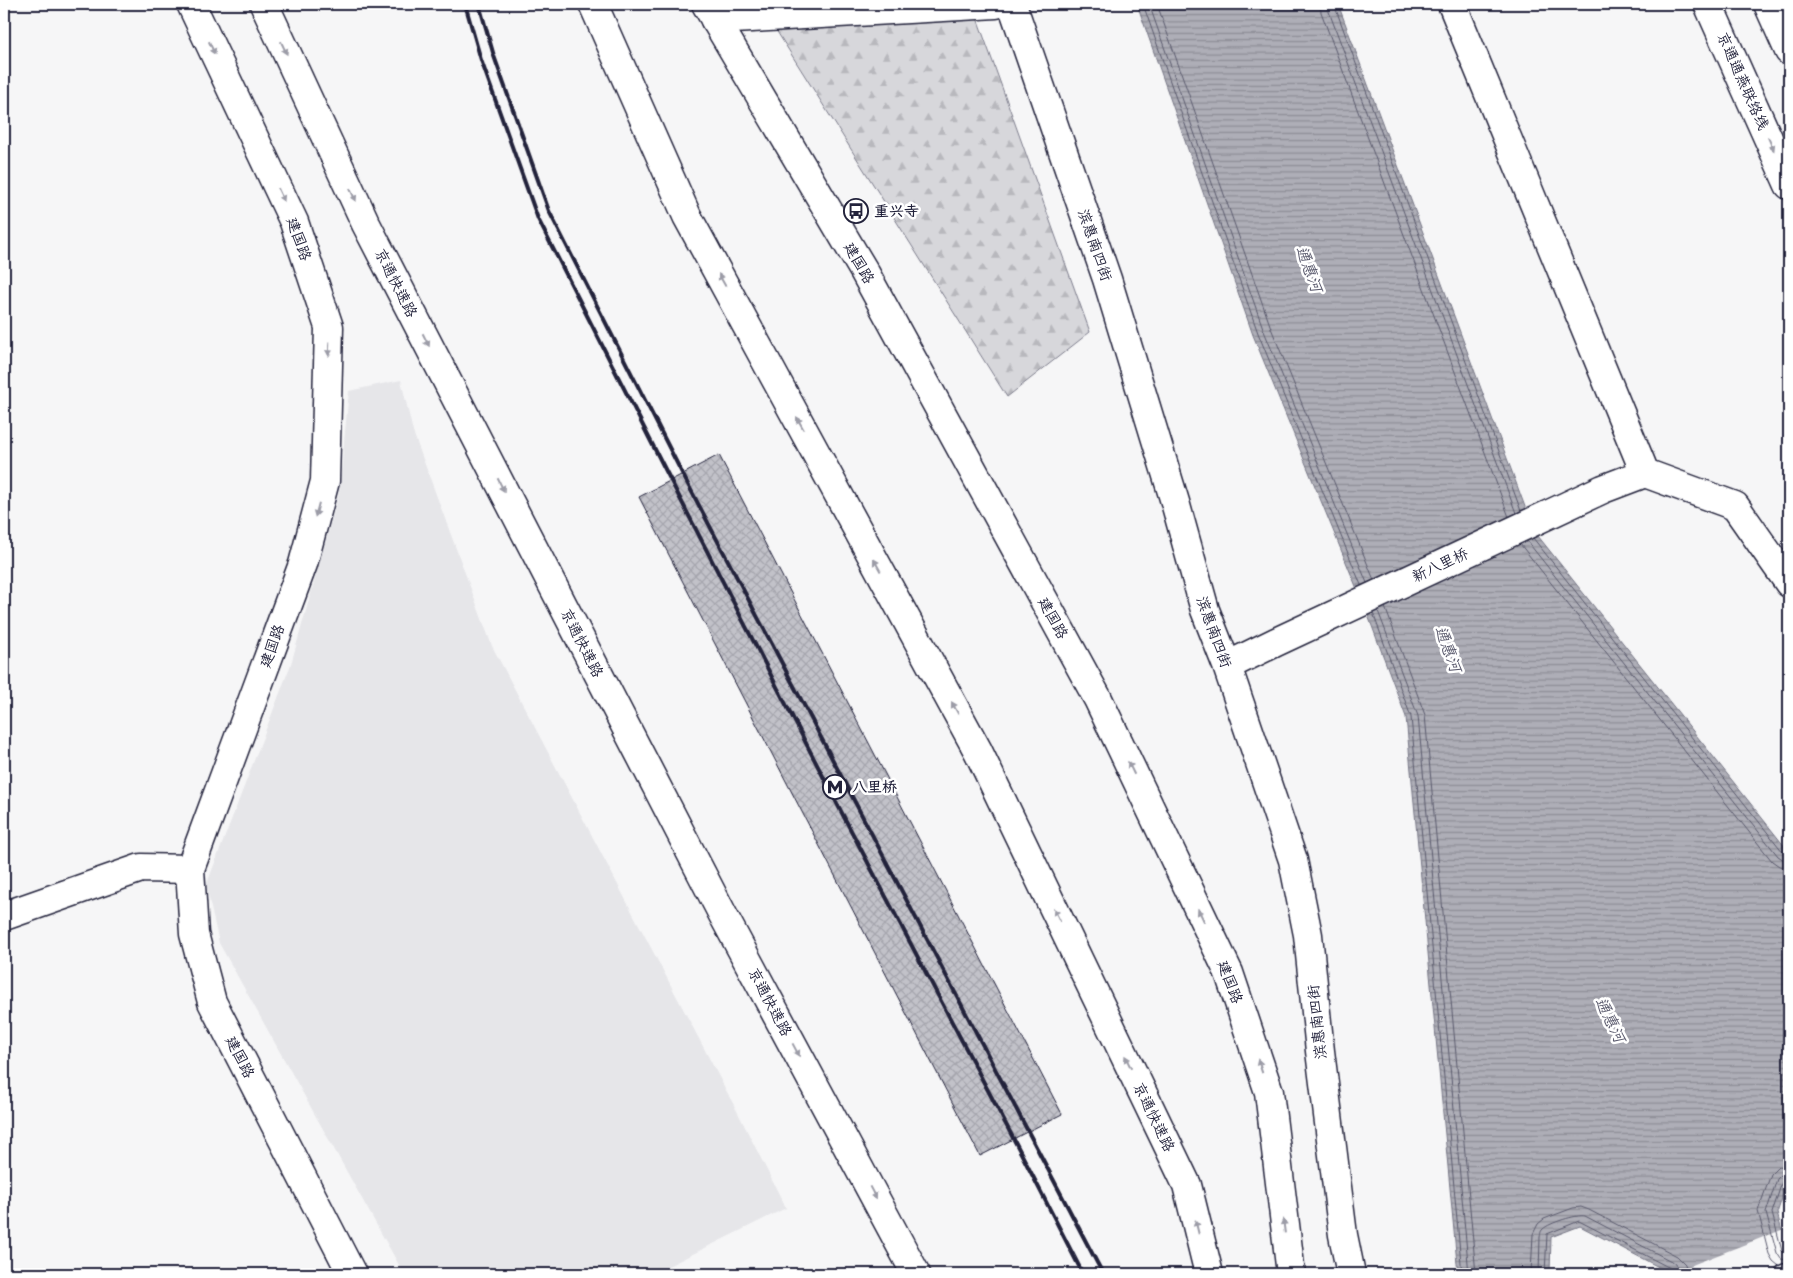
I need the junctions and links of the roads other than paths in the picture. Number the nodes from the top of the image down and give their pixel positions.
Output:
1 (191, 4) edge
2 (264, 4) edge
3 (593, 4) edge
4 (996, 4) edge
5 (1012, 4) edge
6 (1452, 4) edge
7 (1708, 4) edge
8 (1768, 4) edge
9 (711, 12) edge
10 (1789, 51) edge
11 (1789, 185) edge
12 (1646, 473) junction
13 (1789, 583) edge
14 (1227, 666) junction
15 (190, 869) junction
16 (4, 916) edge
17 (1789, 1273) edge
18 (352, 1274) edge
19 (916, 1274) edge
20 (1209, 1274) edge
21 (1291, 1274) edge
22 (1350, 1274) edge
23 (1785, 1274) edge

1 -> 15 main road, 建国路
2 -> 19 main road, 京通快速路
20 -> 3 main road, 京通快速路
4 - 9 main road
5 - 14 main road, 滨惠南四街
6 - 12 main road
7 -> 11 main road, 京通通燕联络线
8 - 10 main road
21 -> 9 main road, 建国路
12 - 13 main road
12 - 14 main road, 新八里桥
14 - 22 main road, 滨惠南四街
15 - 16 main road
15 - 18 main road, 建国路
17 - 23 lane

